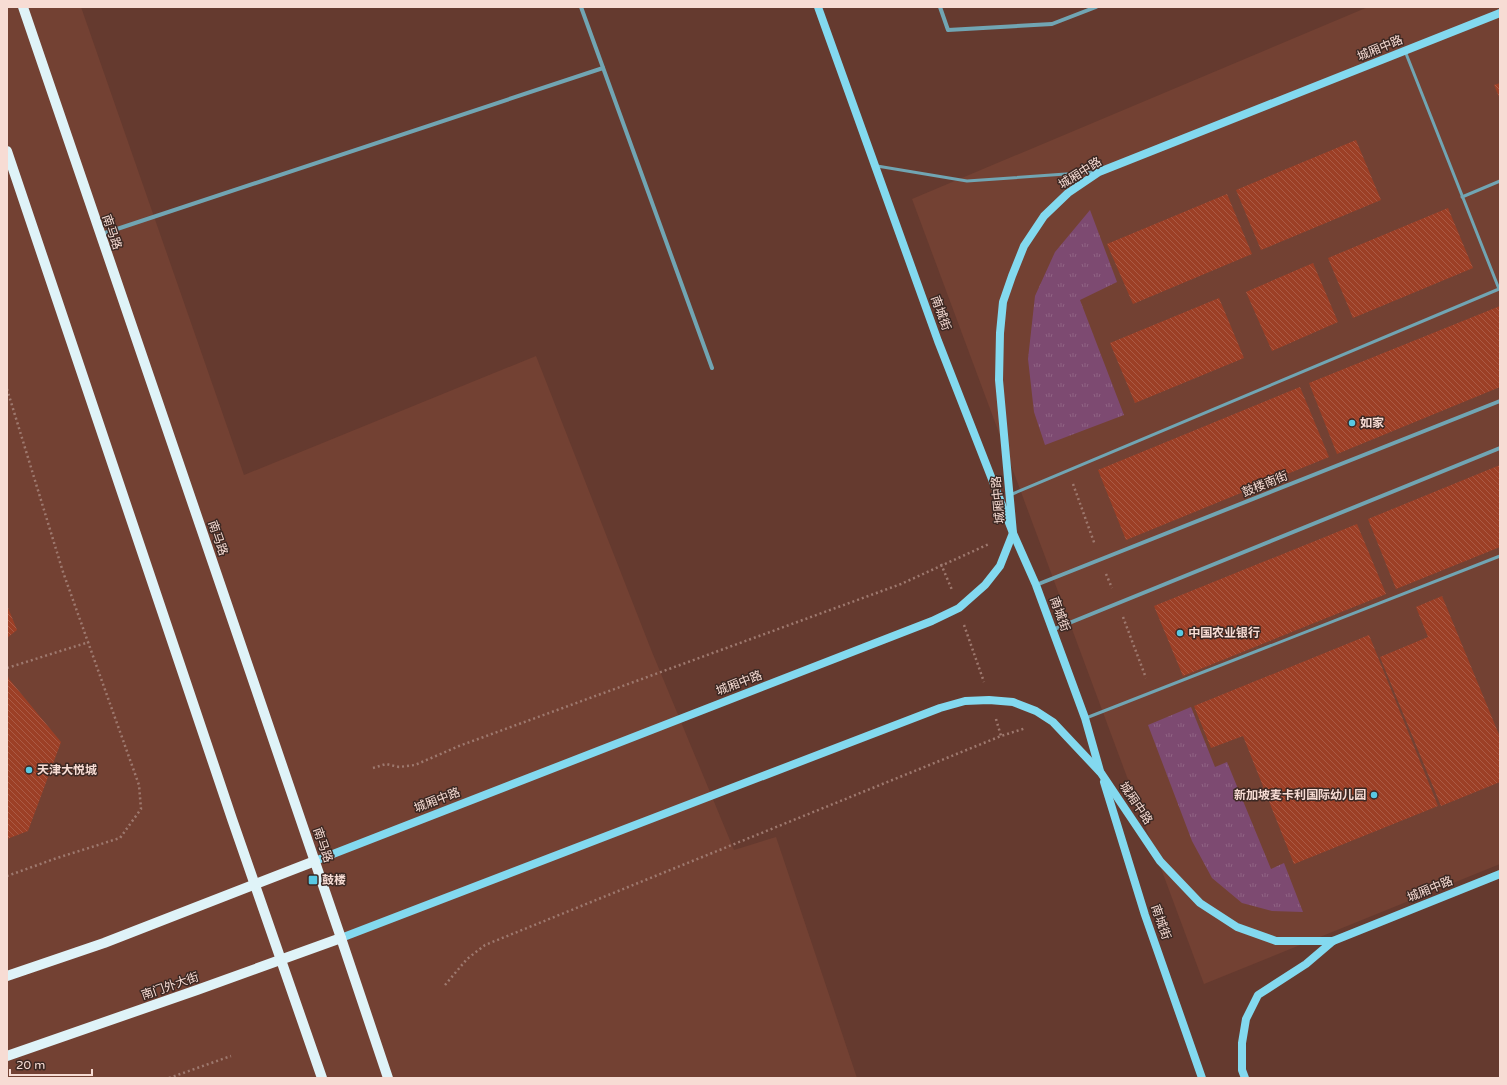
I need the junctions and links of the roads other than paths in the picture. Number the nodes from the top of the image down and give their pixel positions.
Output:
1 (23, 7) edge
2 (581, 7) edge
3 (818, 7) edge
4 (940, 7) edge
5 (1096, 7) edge
6 (1500, 13) edge
7 (1405, 52) junction
8 (603, 68) junction
9 (7, 150) edge
10 (875, 166) junction
11 (1099, 172) junction
12 (1500, 181) edge
13 (1462, 197) junction
14 (100, 235) junction
15 (712, 368) dead end
16 (1500, 401) edge
17 (1500, 448) edge
18 (1010, 495) junction
19 (1013, 533) junction
20 (1500, 556) edge
21 (1036, 584) junction
22 (1052, 630) junction
23 (1085, 718) junction
24 (1101, 773) junction
25 (315, 861) junction
26 (1500, 874) edge
27 (256, 884) junction
28 (341, 938) junction
29 (1333, 940) junction
30 (282, 959) junction
31 (7, 976) edge
32 (7, 1056) edge
33 (322, 1078) edge
34 (388, 1078) edge
35 (1202, 1078) edge
36 (1245, 1078) edge

1 - 14 main road, 南马路
2 - 8 street
3 - 10 main road, 南城街
4 - 5 street
6 - 7 main road, 城厢中路
7 - 11 main road, 城厢中路
7 - 13 lane
8 - 14 street
8 - 15 street
9 - 27 main road
10 - 11 lane
10 - 19 main road, 南城街
11 - 18 main road, 城厢中路
12 - 13 lane
13 - 18 lane
14 - 25 main road, 南马路
16 - 21 street, 鼓楼南街
17 - 22 street
18 - 19 main road, 城厢中路
19 - 21 main road, 南城街
19 - 25 main road, 城厢中路
20 - 23 lane
21 - 22 main road, 南城街
22 - 23 main road, 南城街
23 - 24 main road, 南城街
24 - 28 main road, 城厢中路
24 - 29 main road, 城厢中路
24 - 35 main road, 南城街
25 - 27 main road
25 - 28 main road, 南马路
26 - 29 main road, 城厢中路
27 - 30 main road
27 - 31 main road
28 - 30 main road, 南门外大街
28 - 34 main road, 南马路
29 - 36 main road
30 - 32 main road, 南门外大街
30 - 33 main road

